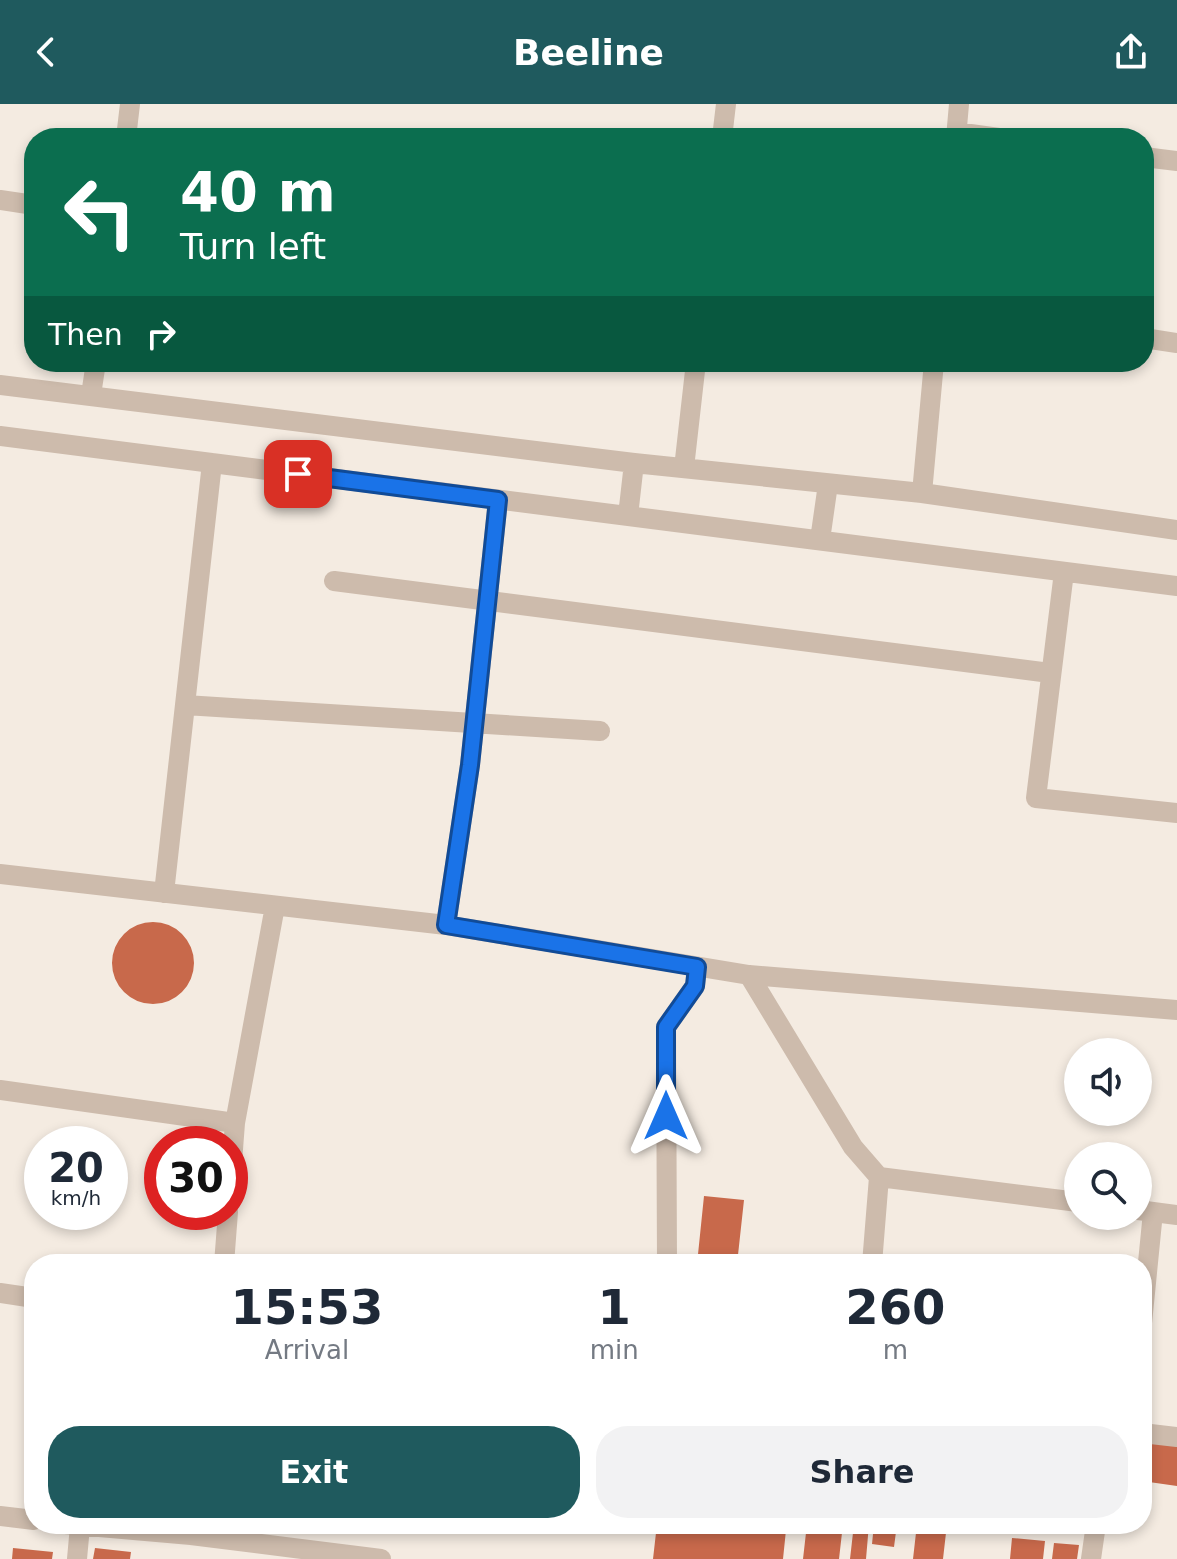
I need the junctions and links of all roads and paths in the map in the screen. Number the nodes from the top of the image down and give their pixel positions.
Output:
1 (130, 104) edge
2 (725, 104) edge
3 (959, 104) edge
4 (127, 128) edge
5 (723, 128) edge
6 (957, 128) edge
7 (1154, 158) edge
8 (1177, 161) edge
9 (0, 200) edge
10 (24, 204) edge
11 (1154, 340) edge
12 (1177, 343) edge
13 (94, 372) edge
14 (695, 372) edge
15 (933, 372) edge
16 (0, 385) edge
17 (91, 395) junction
18 (0, 436) edge
19 (212, 463) junction
20 (634, 463) junction
21 (684, 468) junction
22 (828, 484) junction
23 (922, 493) junction
24 (498, 500) junction
25 (628, 516) junction
26 (1177, 530) edge
27 (820, 540) junction
28 (1064, 572) junction
29 (334, 581) dead end
30 (1177, 586) edge
31 (486, 601) junction
32 (1050, 673) junction
33 (185, 705) junction
34 (474, 723) junction
35 (600, 731) dead end
36 (1177, 813) edge
37 (0, 874) edge
38 (164, 893) junction
39 (275, 906) junction
40 (446, 925) junction
41 (697, 967) junction
42 (749, 975) junction
43 (1177, 1010) edge
44 (0, 1090) edge
45 (235, 1123) junction
46 (235, 1126) edge
47 (879, 1177) junction
48 (1064, 1200) edge
49 (1152, 1212) edge
50 (1177, 1215) edge
51 (227, 1230) edge
52 (1145, 1230) edge
53 (225, 1254) edge
54 (667, 1254) edge
55 (873, 1254) edge
56 (1144, 1254) edge
57 (0, 1293) edge
58 (24, 1297) edge
59 (1152, 1434) edge
60 (1177, 1437) edge
61 (0, 1516) edge
62 (24, 1519) edge
63 (74, 1534) edge
64 (218, 1534) edge
65 (1095, 1534) edge
66 (77, 1559) edge
67 (381, 1559) edge
68 (1091, 1559) edge

1 - 4 street
2 - 5 street
3 - 6 street
7 - 8 street
9 - 10 street
11 - 12 street
13 - 17 street
14 - 21 street
15 - 23 street
16 - 17 street
17 - 20 street
18 - 19 street
19 - 24 street
19 - 33 street
20 - 21 street
20 - 25 street
21 - 22 street
22 - 23 street
22 - 27 street
23 - 26 street
24 - 25 street
24 - 31 street
25 - 27 street
27 - 28 street
28 - 30 street
28 - 32 street
29 - 31 street
31 - 32 street
31 - 34 street
32 - 36 street
33 - 34 street
33 - 38 street
34 - 35 street
34 - 40 street
37 - 38 street
38 - 39 street
39 - 40 street
39 - 45 street
40 - 41 street
41 - 42 street
41 - 54 street
42 - 43 street
42 - 47 street
44 - 45 street
45 - 46 street
47 - 48 street
47 - 55 street
49 - 50 street
51 - 53 street
52 - 56 street
57 - 58 street
59 - 60 street
61 - 62 street
63 - 66 street
64 - 67 street
65 - 68 street

